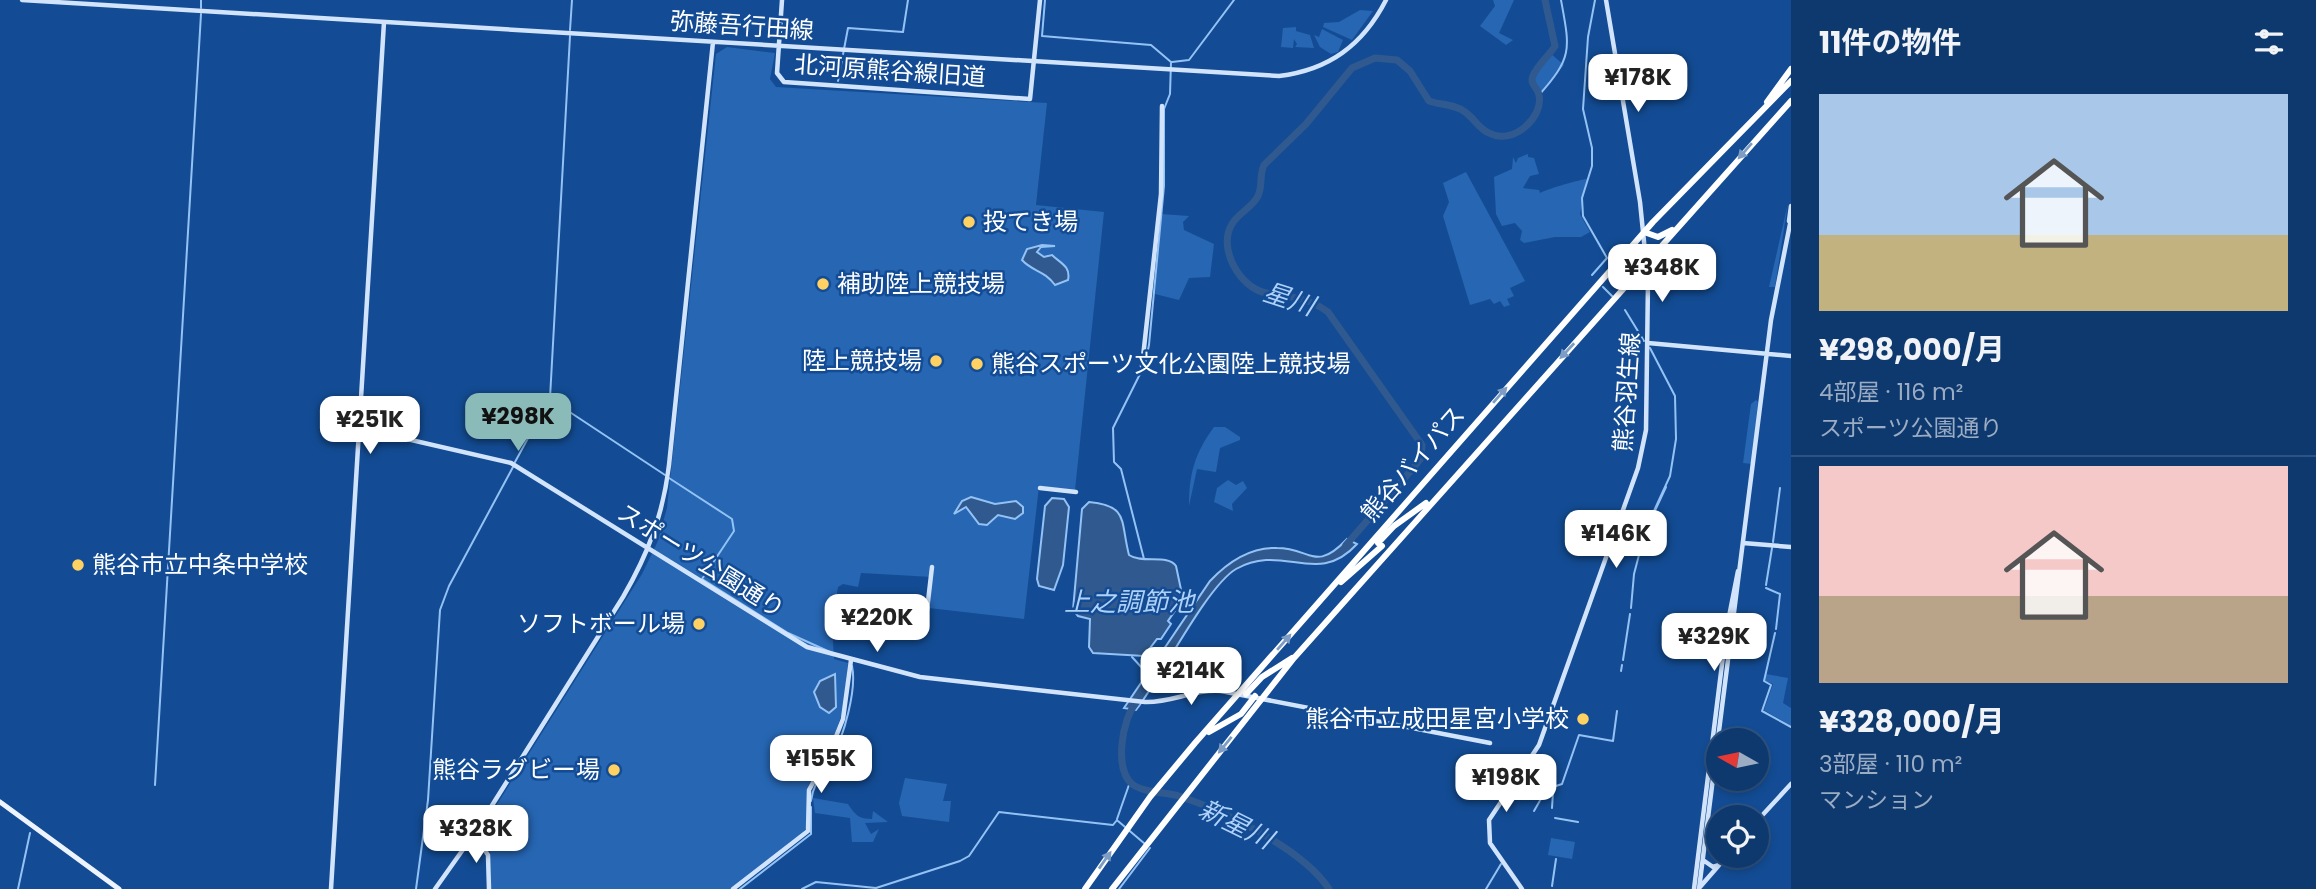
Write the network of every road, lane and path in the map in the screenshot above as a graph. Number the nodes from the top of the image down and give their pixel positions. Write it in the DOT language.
graph roads {
  1 [pos="23,0"];
  2 [pos="782,0"];
  3 [pos="1040,0"];
  4 [pos="1386,0"];
  5 [pos="1606,0"];
  6 [pos="384,22"];
  7 [pos="713,42"];
  8 [pos="779,47"];
  9 [pos="1035,61"];
  10 [pos="1791,69"];
  11 [pos="1791,81"];
  12 [pos="1791,88"];
  13 [pos="1776,96"];
  14 [pos="1791,101"];
  15 [pos="1162,106"];
  16 [pos="1791,106"];
  17 [pos="1765,107"];
  18 [pos="1774,118"];
  19 [pos="1791,206"];
  20 [pos="1689,215"];
  21 [pos="1791,219"];
  22 [pos="1789,226"];
  23 [pos="1644,232"];
  24 [pos="1647,264"];
  25 [pos="1602,281"];
  26 [pos="1648,344"];
  27 [pos="1767,354"];
  28 [pos="1791,356"];
  29 [pos="1142,366"];
  30 [pos="359,428"];
  31 [pos="1040,488"];
  32 [pos="1076,492"];
  33 [pos="1439,493"];
  34 [pos="1743,543"];
  35 [pos="1791,547"];
  36 [pos="649,549"];
  37 [pos="1742,549"];
  38 [pos="932,567"];
  39 [pos="1328,591"];
  40 [pos="927,610"];
  41 [pos="1294,658"];
  42 [pos="851,660"];
  43 [pos="1243,694"];
  44 [pos="1255,696"];
  45 [pos="1264,697"];
  46 [pos="1490,743"];
  47 [pos="1192,746"];
  48 [pos="1791,784"];
  49 [pos="0,802"];
  50 [pos="1769,808"];
  51 [pos="474,834"];
  52 [pos="1703,859"];
  53 [pos="1706,863"];
  54 [pos="1716,868"];
  55 [pos="119,889"];
  56 [pos="331,889"];
  57 [pos="435,889"];
  58 [pos="489,889"];
  59 [pos="733,889"];
  60 [pos="1085,889"];
  61 [pos="1112,889"];
  62 [pos="1522,889"];
  63 [pos="1697,889"];
  1 -- 6 [label="street, 弥藤吾行田線"];
  2 -- 8 [label="street, 北河原熊谷線旧道"];
  3 -- 9 [label="street"];
  4 -- 9 [label="street, 弥藤吾行田線"];
  5 -- 23 [label="street, 熊谷羽生線"];
  6 -- 7 [label="street, 弥藤吾行田線"];
  6 -- 30 [label="street"];
  7 -- 8 [label="street, 弥藤吾行田線"];
  7 -- 36 [label="street"];
  8 -- 9 [label="street, 弥藤吾行田線"];
  8 -- 9 [label="street, 北河原熊谷線旧道"];
  10 -- 17 [label="highway"];
  11 -- 13 [label="highway, 熊谷バイパス"];
  12 -- 13 [label="highway"];
  13 -- 17 [label="highway, 熊谷バイパス"];
  14 -- 18 [label="highway, 熊谷バイパス"];
  15 -- 29 [label="street"];
  16 -- 18 [label="highway"];
  17 -- 23 [label="highway, 熊谷バイパス"];
  18 -- 20 [label="highway, 熊谷バイパス, one-way"];
  19 -- 22 [label="street"];
  20 -- 23 [label="highway"];
  20 -- 24 [label="highway, 熊谷バイパス"];
  21 -- 22 [label="street"];
  22 -- 27 [label="street"];
  23 -- 24 [label="street, 熊谷羽生線"];
  23 -- 25 [label="highway, 熊谷バイパス"];
  24 -- 25 [label="highway"];
  24 -- 26 [label="street, 熊谷羽生線"];
  24 -- 33 [label="highway, 熊谷バイパス, one-way"];
  39 -- 25 [label="highway, 熊谷バイパス, one-way"];
  26 -- 27 [label="street"];
  26 -- 62 [label="street, 熊谷羽生線"];
  27 -- 28 [label="street"];
  27 -- 34 [label="street"];
  30 -- 36 [label="street, スポーツ公園通り"];
  30 -- 56 [label="street"];
  31 -- 32 [label="street"];
  33 -- 39 [label="highway"];
  33 -- 41 [label="highway, 熊谷バイパス"];
  34 -- 35 [label="street"];
  34 -- 37 [label="street"];
  36 -- 42 [label="street, スポーツ公園通り"];
  36 -- 51 [label="street"];
  37 -- 52 [label="street"];
  37 -- 63 [label="street"];
  38 -- 40 [label="street"];
  43 -- 39 [label="highway, 熊谷バイパス, one-way"];
  41 -- 43 [label="highway"];
  41 -- 45 [label="highway, 熊谷バイパス"];
  42 -- 43 [label="street, スポーツ公園通り"];
  42 -- 59 [label="street"];
  43 -- 44 [label="street, スポーツ公園通り"];
  43 -- 47 [label="highway, 熊谷バイパス"];
  44 -- 45 [label="street, スポーツ公園通り"];
  44 -- 47 [label="highway"];
  45 -- 46 [label="street, スポーツ公園通り"];
  45 -- 61 [label="highway, 熊谷バイパス, one-way"];
  60 -- 47 [label="highway, 熊谷バイパス, one-way"];
  48 -- 50 [label="street"];
  49 -- 55 [label="main road"];
  51 -- 57 [label="street"];
  51 -- 58 [label="street"];
  52 -- 53 [label="street"];
  52 -- 63 [label="street"];
  54 -- 63 [label="street"];
}
